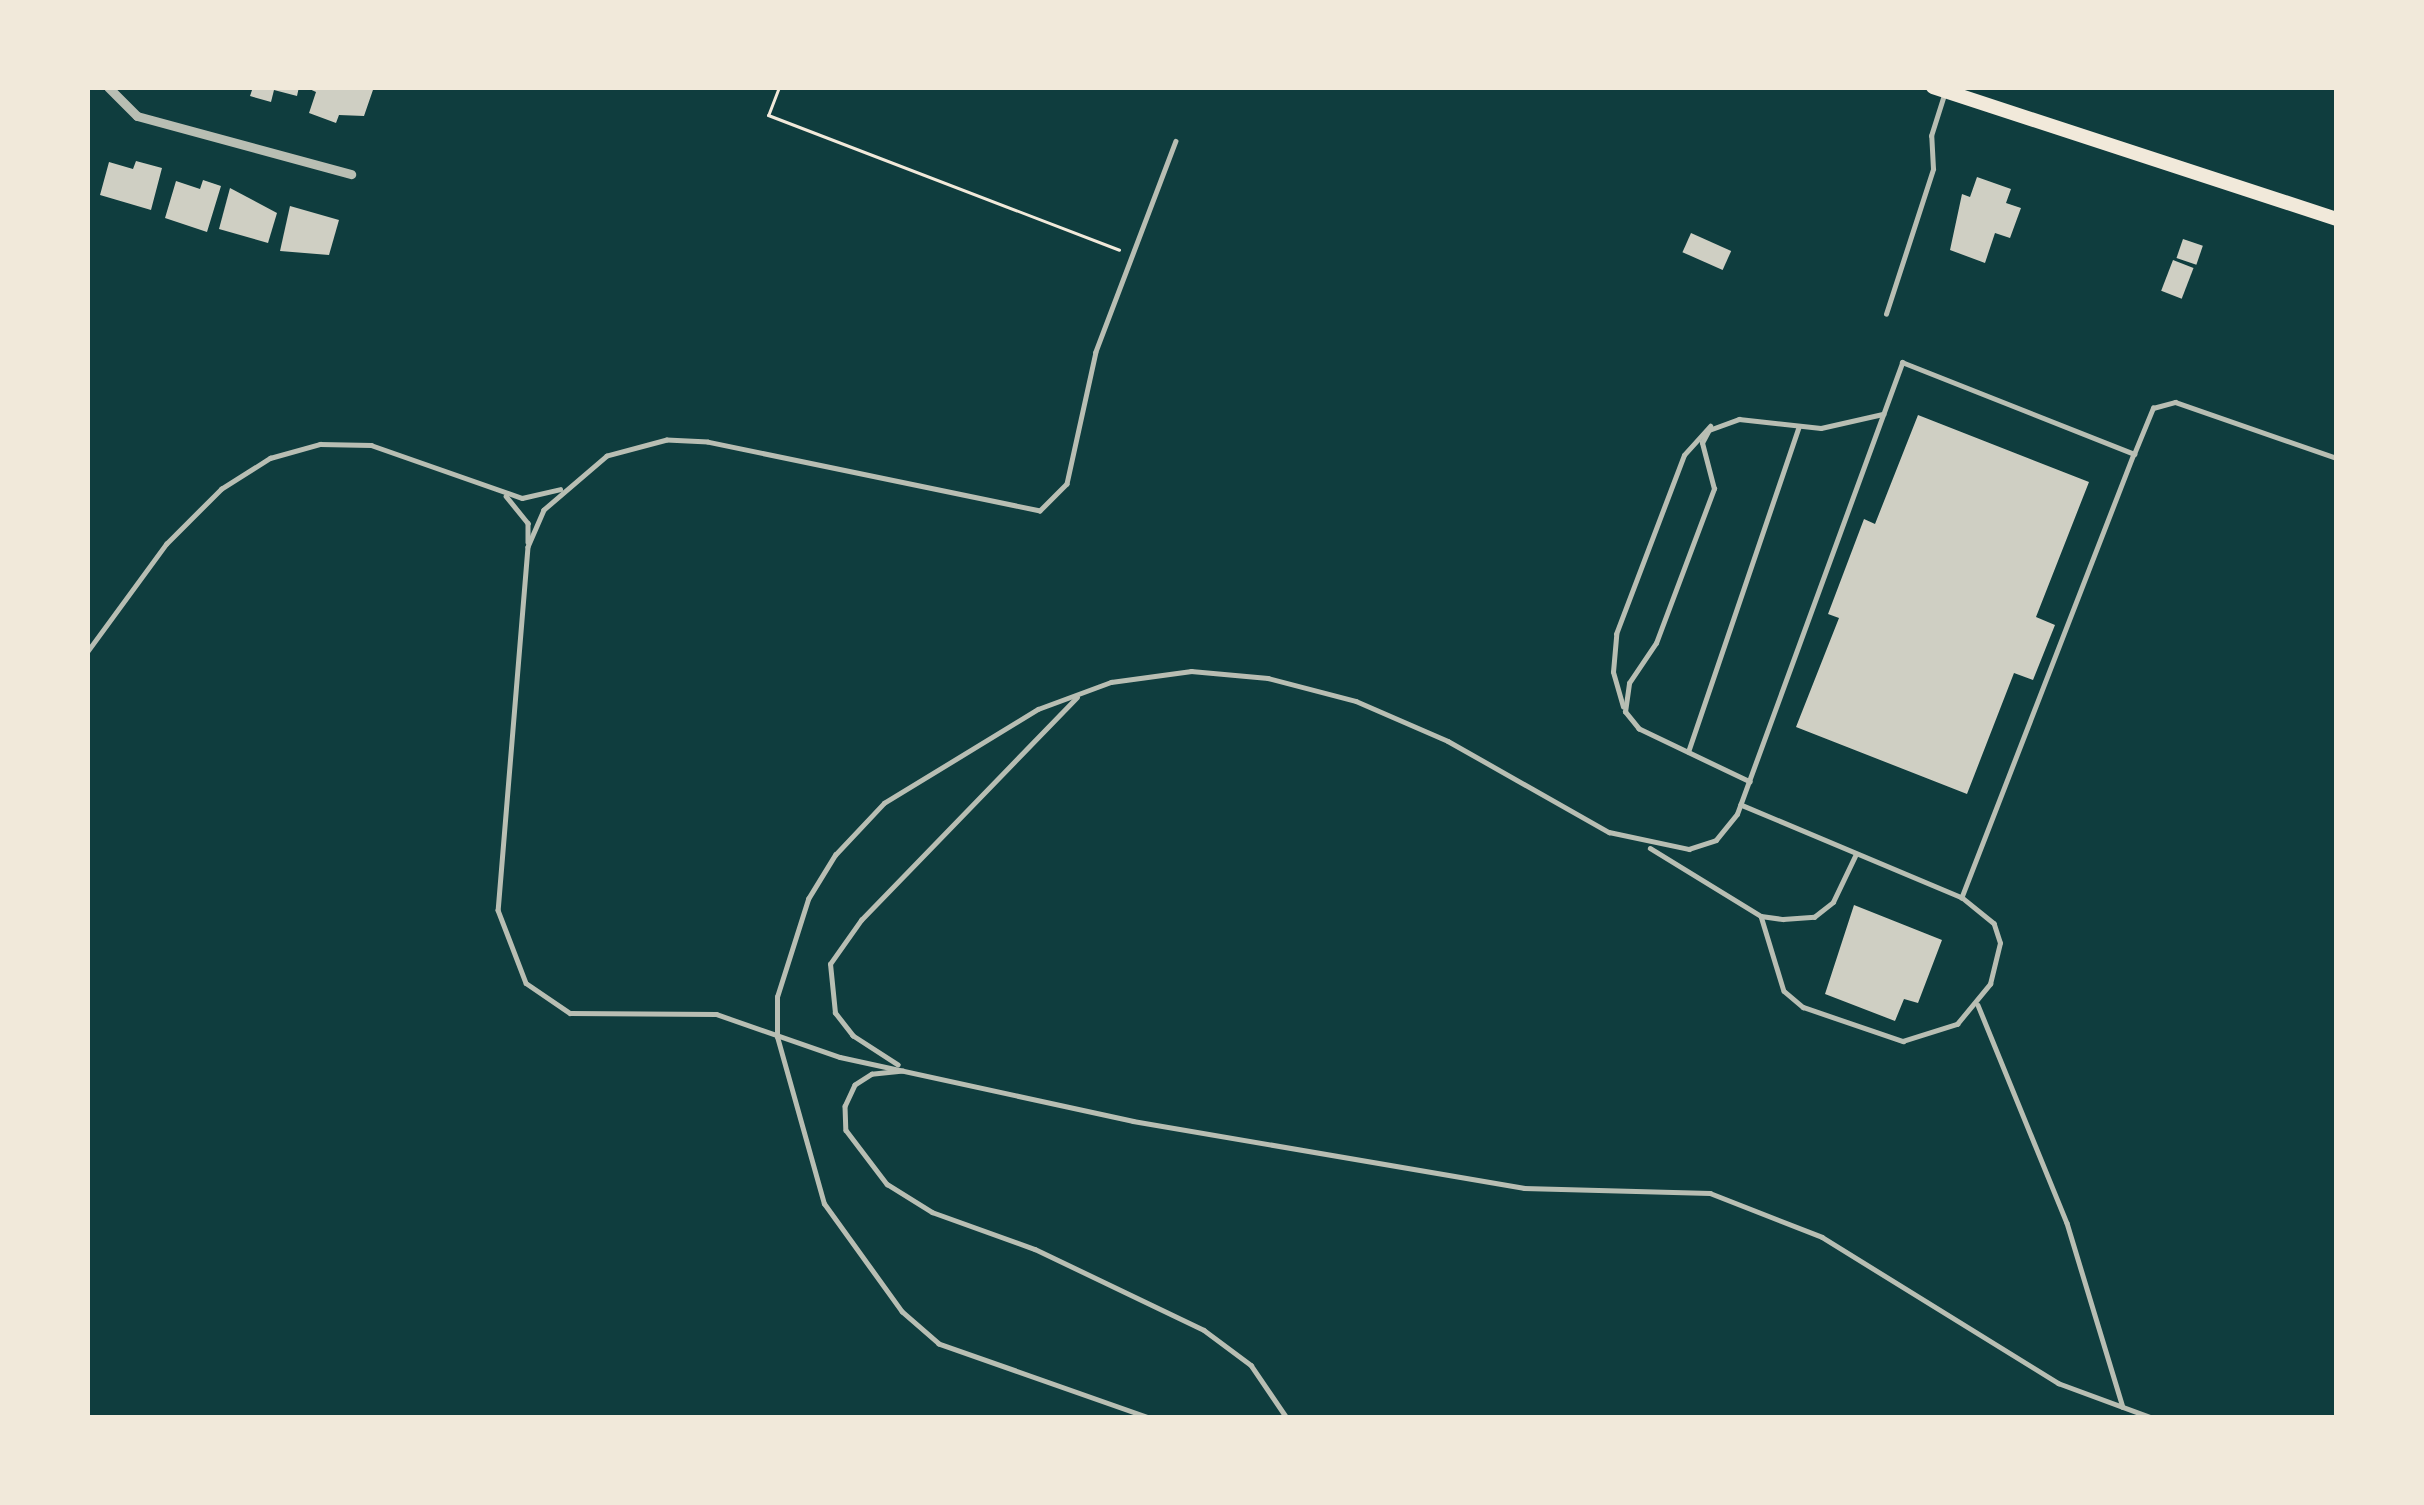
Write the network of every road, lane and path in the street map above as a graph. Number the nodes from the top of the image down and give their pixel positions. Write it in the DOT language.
graph roads {
  1 [pos="108,87"];
  2 [pos="779,87"];
  3 [pos="1939,89"];
  4 [pos="1176,141"];
  5 [pos="351,174"];
  6 [pos="2337,220"];
  7 [pos="1131,254"];
  8 [pos="1886,314"];
  9 [pos="1883,413"];
  10 [pos="1724,422"];
  11 [pos="1798,428"];
  12 [pos="2134,454"];
  13 [pos="2337,458"];
  14 [pos="565,487"];
  15 [pos="500,492"];
  16 [pos="528,548"];
  17 [pos="87,652"];
  18 [pos="1085,692"];
  19 [pos="1625,712"];
  20 [pos="1688,752"];
  21 [pos="1750,782"];
  22 [pos="1741,805"];
  23 [pos="1645,845"];
  24 [pos="1856,854"];
  25 [pos="1962,898"];
  26 [pos="1761,916"];
  27 [pos="1978,1005"];
  28 [pos="777,1037"];
  29 [pos="909,1070"];
  30 [pos="2123,1407"];
  31 [pos="1149,1418"];
  32 [pos="1287,1418"];
  33 [pos="2153,1418"];
  1 -- 5 [label="street"];
  2 -- 7 [label="path"];
  3 -- 6 [label="main road"];
  3 -- 8 [label="lane"];
  4 -- 7 [label="lane"];
  7 -- 14 [label="lane"];
  9 -- 11 [label="lane"];
  9 -- 12 [label="lane"];
  9 -- 21 [label="lane"];
  10 -- 11 [label="lane"];
  10 -- 19 [label="lane"];
  10 -- 19 [label="lane"];
  11 -- 20 [label="lane"];
  12 -- 13 [label="lane"];
  12 -- 25 [label="lane"];
  14 -- 15 [label="lane"];
  14 -- 16 [label="lane"];
  15 -- 16 [label="lane"];
  15 -- 17 [label="lane"];
  16 -- 28 [label="lane"];
  18 -- 23 [label="lane"];
  18 -- 28 [label="lane"];
  18 -- 29 [label="lane"];
  19 -- 20 [label="lane"];
  20 -- 21 [label="lane"];
  21 -- 22 [label="lane"];
  22 -- 23 [label="lane"];
  22 -- 24 [label="lane"];
  23 -- 26 [label="lane"];
  24 -- 25 [label="lane"];
  24 -- 26 [label="lane"];
  25 -- 27 [label="lane"];
  26 -- 27 [label="lane"];
  27 -- 30 [label="lane"];
  28 -- 29 [label="lane"];
  28 -- 31 [label="lane"];
  29 -- 30 [label="lane"];
  29 -- 32 [label="lane"];
  30 -- 33 [label="lane"];
}
